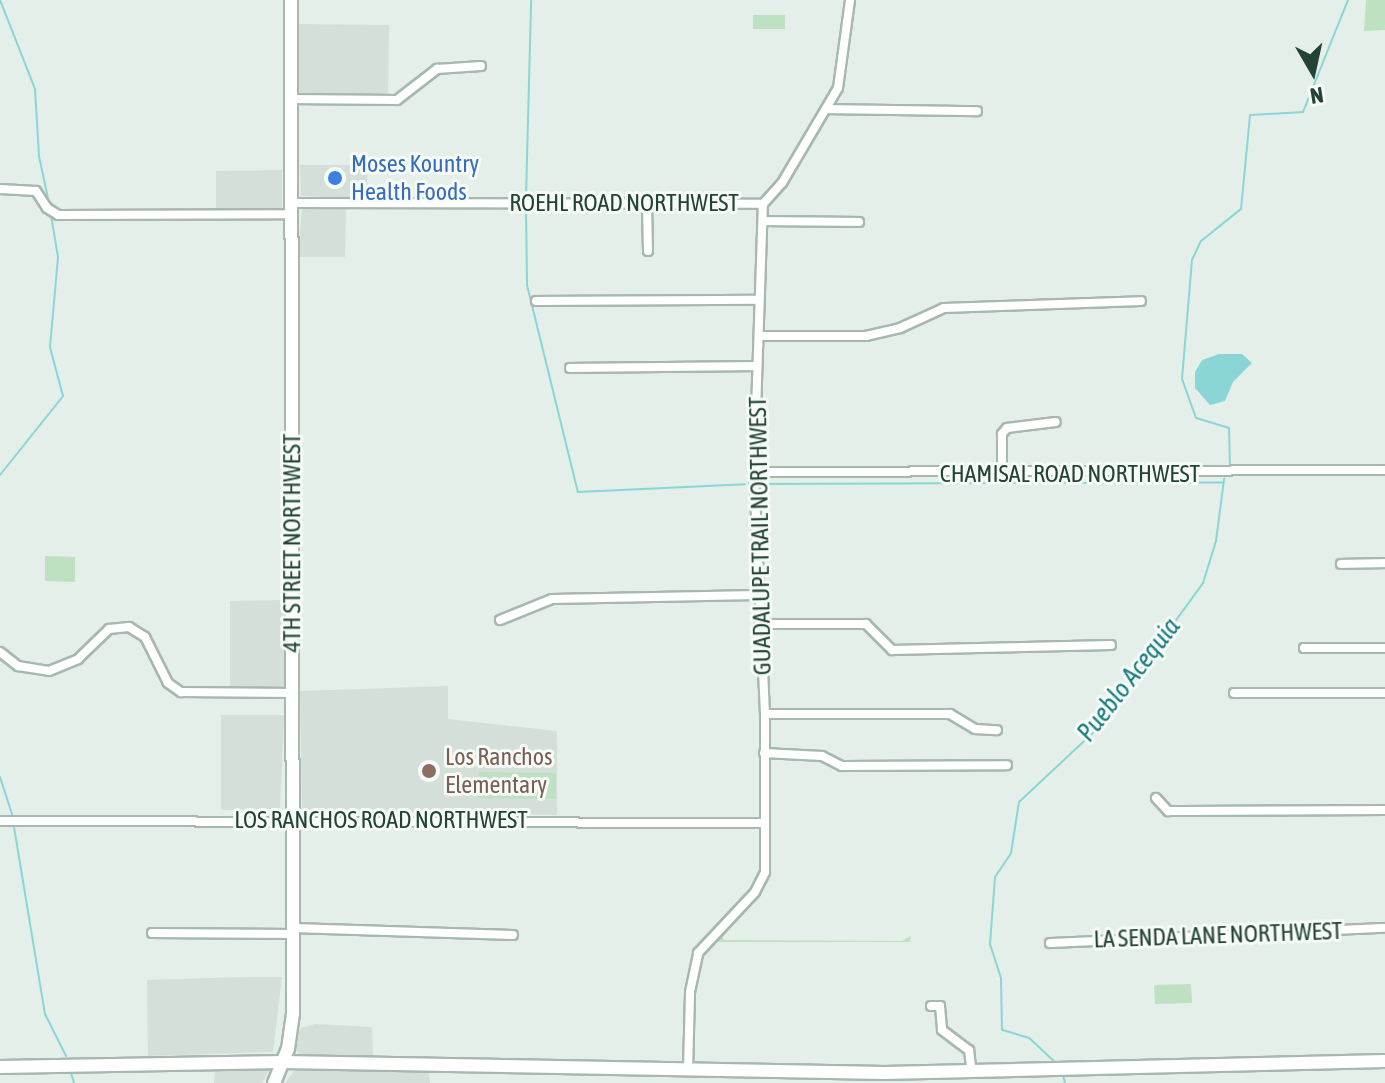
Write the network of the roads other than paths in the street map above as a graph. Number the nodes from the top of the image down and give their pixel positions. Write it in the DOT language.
graph roads {
  1 [pos="291,0"];
  2 [pos="850,0"];
  3 [pos="481,66"];
  4 [pos="291,99"];
  5 [pos="826,109"];
  6 [pos="977,111"];
  7 [pos="0,189"];
  8 [pos="647,204"];
  9 [pos="763,204"];
  10 [pos="292,208"];
  11 [pos="763,221"];
  12 [pos="859,222"];
  13 [pos="648,251"];
  14 [pos="759,300"];
  15 [pos="536,301"];
  16 [pos="1141,301"];
  17 [pos="759,336"];
  18 [pos="756,366"];
  19 [pos="570,368"];
  20 [pos="1056,422"];
  21 [pos="1385,470"];
  22 [pos="754,472"];
  23 [pos="1002,475"];
  24 [pos="1385,563"];
  25 [pos="1341,564"];
  26 [pos="757,595"];
  27 [pos="500,620"];
  28 [pos="759,624"];
  29 [pos="1111,645"];
  30 [pos="1304,648"];
  31 [pos="1385,648"];
  32 [pos="0,652"];
  33 [pos="293,693"];
  34 [pos="1234,693"];
  35 [pos="1385,693"];
  36 [pos="765,714"];
  37 [pos="997,730"];
  38 [pos="764,753"];
  39 [pos="1007,765"];
  40 [pos="1156,798"];
  41 [pos="1385,810"];
  42 [pos="293,818"];
  43 [pos="0,821"];
  44 [pos="762,823"];
  45 [pos="1385,928"];
  46 [pos="293,931"];
  47 [pos="152,933"];
  48 [pos="513,935"];
  49 [pos="1050,943"];
  50 [pos="931,1006"];
  51 [pos="1385,1061"];
  52 [pos="283,1062"];
  53 [pos="0,1067"];
  54 [pos="688,1070"];
  55 [pos="972,1073"];
  56 [pos="885,1078"];
  57 [pos="274,1083"];
  1 -- 4 [label="street, 4TH STREET NORTHWEST"];
  2 -- 5 [label="street"];
  3 -- 4 [label="street"];
  4 -- 10 [label="street, 4TH STREET NORTHWEST"];
  5 -- 6 [label="street"];
  5 -- 9 [label="street"];
  7 -- 10 [label="street, ROEHL ROAD NORTHWEST"];
  8 -- 9 [label="street, ROEHL ROAD NORTHWEST"];
  8 -- 10 [label="street, ROEHL ROAD NORTHWEST"];
  8 -- 13 [label="street"];
  9 -- 11 [label="street, GUADALUPE TRAIL NORTHWEST"];
  10 -- 33 [label="street, 4TH STREET NORTHWEST"];
  11 -- 12 [label="street, ROEHL ROAD NORTHWEST"];
  11 -- 14 [label="street, GUADALUPE TRAIL NORTHWEST"];
  14 -- 15 [label="street"];
  14 -- 17 [label="street, GUADALUPE TRAIL NORTHWEST"];
  16 -- 17 [label="street"];
  17 -- 18 [label="street, GUADALUPE TRAIL NORTHWEST"];
  18 -- 19 [label="street"];
  18 -- 22 [label="street, GUADALUPE TRAIL NORTHWEST"];
  20 -- 23 [label="street"];
  21 -- 23 [label="street, CHAMISAL ROAD NORTHWEST"];
  22 -- 23 [label="street, CHAMISAL ROAD NORTHWEST"];
  22 -- 26 [label="street, GUADALUPE TRAIL NORTHWEST"];
  24 -- 25 [label="street"];
  26 -- 27 [label="street"];
  26 -- 28 [label="street, GUADALUPE TRAIL NORTHWEST"];
  28 -- 29 [label="street"];
  28 -- 36 [label="street, GUADALUPE TRAIL NORTHWEST"];
  30 -- 31 [label="street"];
  32 -- 33 [label="street"];
  33 -- 42 [label="street, 4TH STREET NORTHWEST"];
  34 -- 35 [label="street"];
  36 -- 37 [label="street"];
  36 -- 38 [label="street, GUADALUPE TRAIL NORTHWEST"];
  38 -- 39 [label="street"];
  38 -- 44 [label="street, GUADALUPE TRAIL NORTHWEST"];
  40 -- 41 [label="street"];
  42 -- 43 [label="street, LOS RANCHOS ROAD NORTHWEST"];
  42 -- 44 [label="street, LOS RANCHOS ROAD NORTHWEST"];
  42 -- 46 [label="street, 4TH STREET NORTHWEST"];
  44 -- 54 [label="street, GUADALUPE TRAIL NORTHWEST"];
  45 -- 49 [label="street, LA SENDA LANE NORTHWEST"];
  46 -- 47 [label="street"];
  46 -- 48 [label="street"];
  46 -- 52 [label="street, 4TH STREET NORTHWEST"];
  50 -- 55 [label="street"];
  51 -- 55 [label="street"];
  52 -- 53 [label="street"];
  52 -- 54 [label="street"];
  52 -- 57 [label="street, 4TH STREET NORTHWEST"];
  54 -- 56 [label="street"];
  55 -- 56 [label="street"];
}
